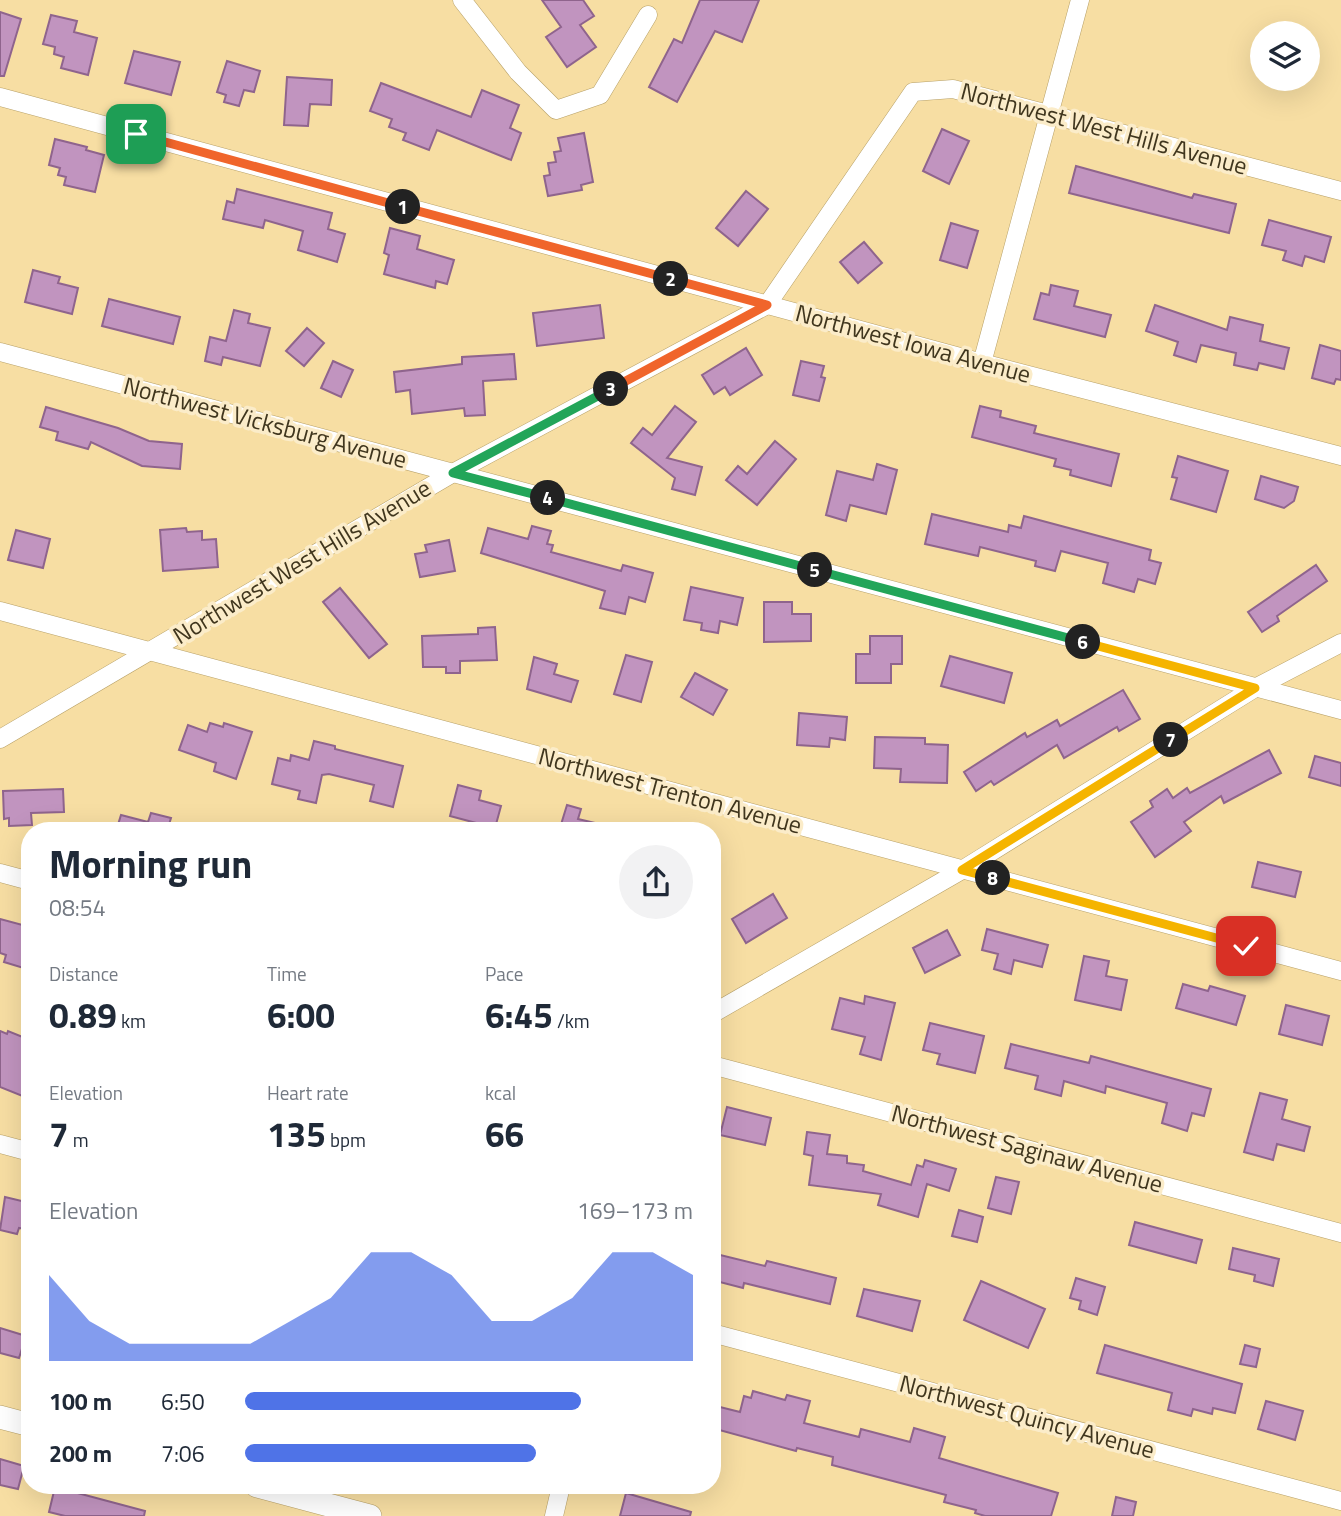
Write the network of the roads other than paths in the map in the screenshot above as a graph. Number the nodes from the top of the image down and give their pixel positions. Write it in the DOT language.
graph roads {
  1 [pos="462,0"];
  2 [pos="1080,0"];
  3 [pos="648,15"];
  4 [pos="0,97"];
  5 [pos="1048,114"];
  6 [pos="1341,191"];
  7 [pos="767,305"];
  8 [pos="0,352"];
  9 [pos="982,363"];
  10 [pos="1341,456"];
  11 [pos="453,473"];
  12 [pos="0,611"];
  13 [pos="1341,643"];
  14 [pos="151,652"];
  15 [pos="1255,688"];
  16 [pos="1341,710"];
  17 [pos="0,739"];
  18 [pos="962,870"];
  19 [pos="0,873"];
  20 [pos="21,879"];
  21 [pos="1341,971"];
  22 [pos="721,1009"];
  23 [pos="721,1067"];
  24 [pos="0,1144"];
  25 [pos="21,1150"];
  26 [pos="1341,1233"];
  27 [pos="721,1335"];
  28 [pos="0,1417"];
  29 [pos="21,1423"];
  30 [pos="287,1494"];
  31 [pos="559,1494"];
  32 [pos="1341,1501"];
  33 [pos="370,1516"];
  34 [pos="554,1516"];
  1 -- 3 [label="street"];
  2 -- 5 [label="street"];
  4 -- 7 [label="street, Northwest Iowa Avenue"];
  5 -- 6 [label="street, Northwest West Hills Avenue"];
  5 -- 7 [label="street, Northwest West Hills Avenue"];
  5 -- 9 [label="street"];
  7 -- 9 [label="street, Northwest Iowa Avenue"];
  7 -- 11 [label="street, Northwest West Hills Avenue"];
  8 -- 11 [label="street, Northwest Vicksburg Avenue"];
  9 -- 10 [label="street, Northwest Iowa Avenue"];
  11 -- 14 [label="street, Northwest West Hills Avenue"];
  11 -- 15 [label="street, Northwest Vicksburg Avenue"];
  12 -- 14 [label="street, Northwest Trenton Avenue"];
  13 -- 15 [label="street"];
  14 -- 17 [label="street, Northwest West Hills Avenue"];
  14 -- 18 [label="street, Northwest Trenton Avenue"];
  15 -- 16 [label="street, Northwest Vicksburg Avenue"];
  15 -- 18 [label="street"];
  18 -- 21 [label="street, Northwest Trenton Avenue"];
  18 -- 22 [label="street"];
  19 -- 20 [label="street"];
  23 -- 26 [label="street, Northwest Saginaw Avenue"];
  24 -- 25 [label="street"];
  27 -- 32 [label="street, Northwest Quincy Avenue"];
  28 -- 29 [label="street"];
  30 -- 33 [label="street"];
  31 -- 34 [label="street"];
}
